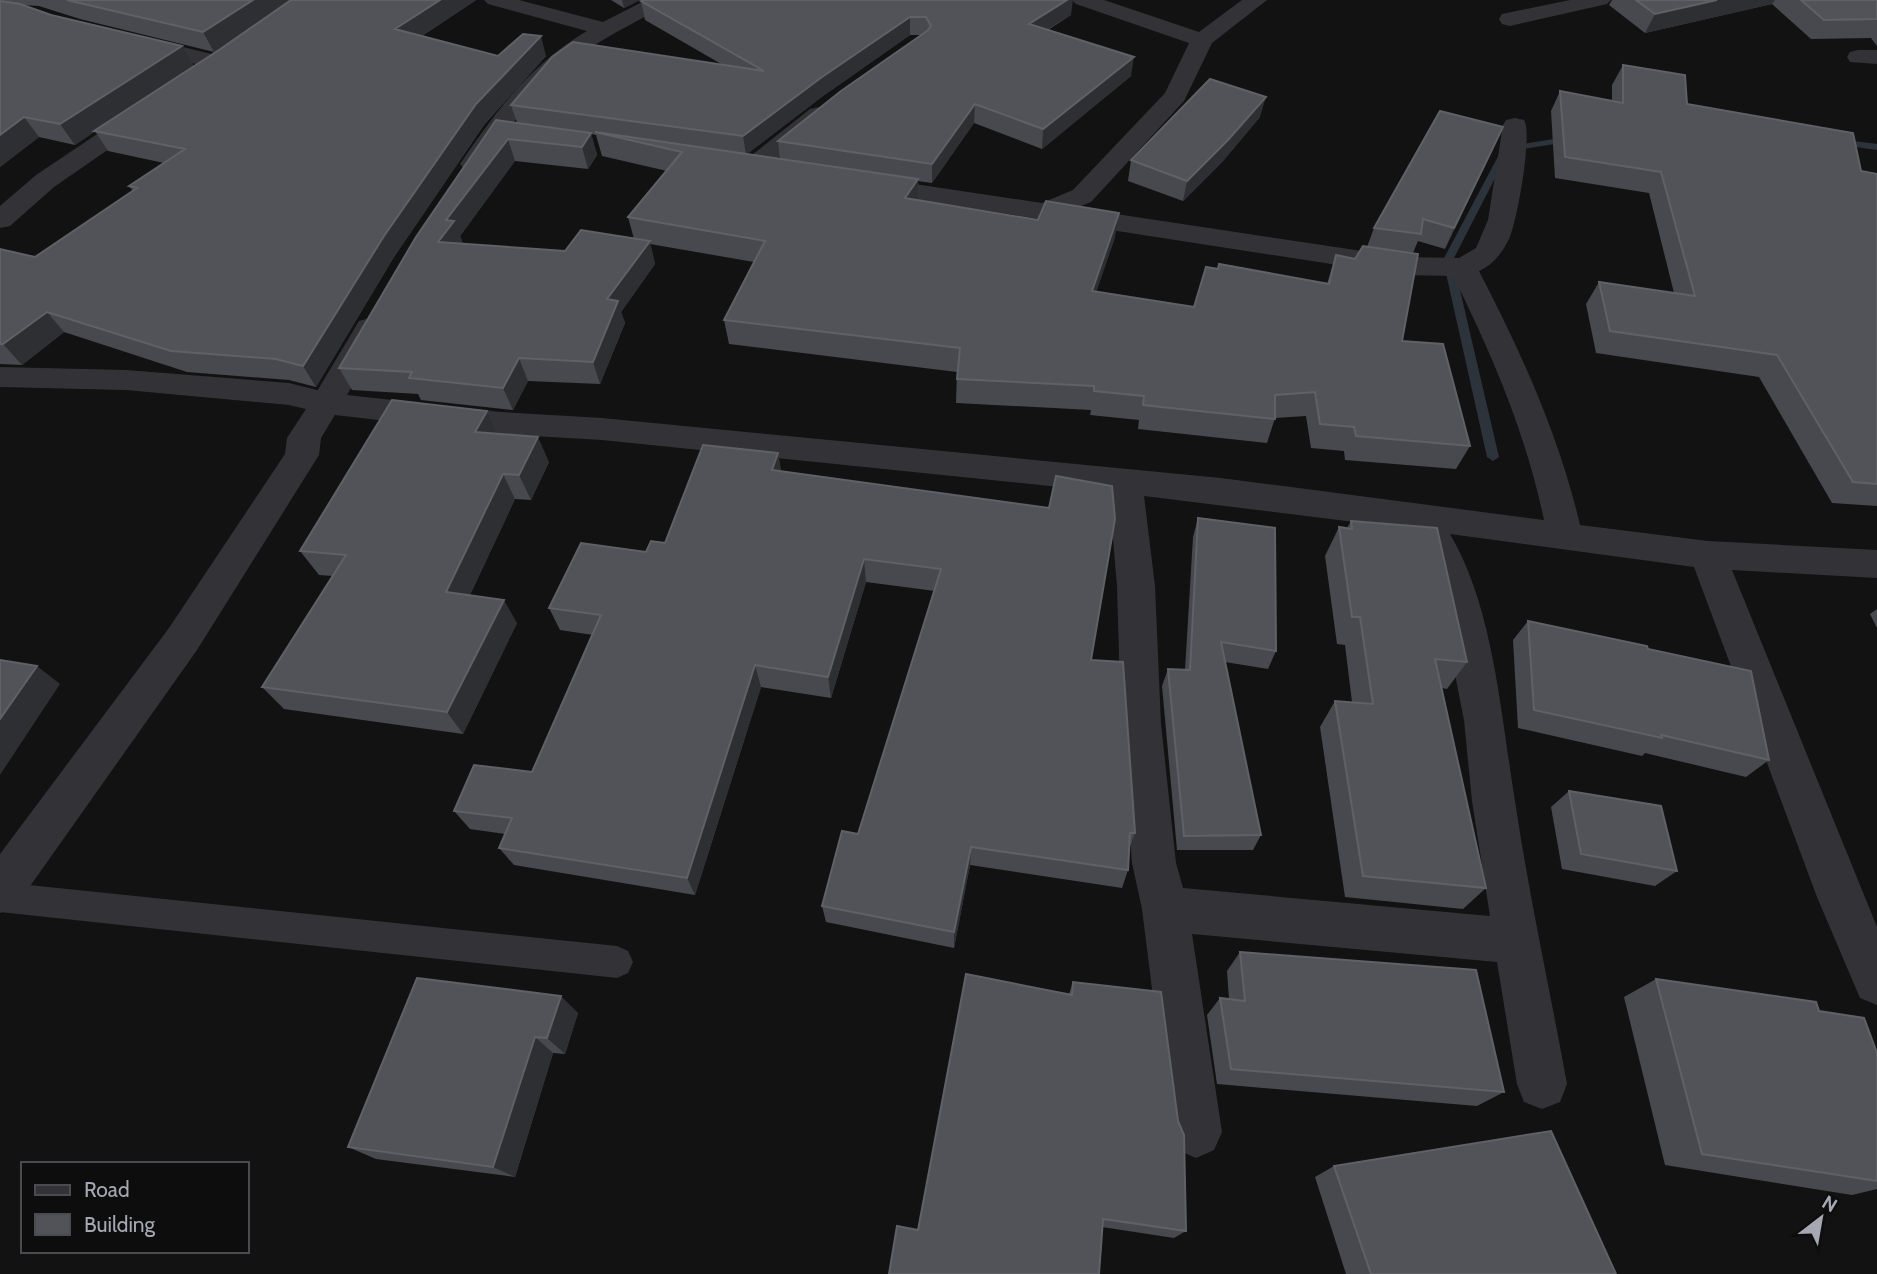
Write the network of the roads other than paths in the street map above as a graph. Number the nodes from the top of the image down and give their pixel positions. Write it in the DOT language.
graph roads {
  1 [pos="495,0"];
  2 [pos="662,0"];
  3 [pos="1083,0"];
  4 [pos="1256,0"];
  5 [pos="1600,0"];
  6 [pos="1510,19"];
  7 [pos="603,29"];
  8 [pos="112,37"];
  9 [pos="1202,40"];
  10 [pos="240,48"];
  11 [pos="220,63"];
  12 [pos="198,78"];
  13 [pos="165,100"];
  14 [pos="833,103"];
  15 [pos="1515,125"];
  16 [pos="495,131"];
  17 [pos="521,134"];
  18 [pos="792,173"];
  19 [pos="845,181"];
  20 [pos="456,189"];
  21 [pos="1044,212"];
  22 [pos="0,220"];
  23 [pos="1463,267"];
  24 [pos="382,306"];
  25 [pos="0,377"];
  26 [pos="326,403"];
  27 [pos="1125,483"];
  28 [pos="1422,517"];
  29 [pos="1565,536"];
  30 [pos="1708,555"];
  31 [pos="1877,564"];
  32 [pos="0,891"];
  33 [pos="0,897"];
  34 [pos="1165,909"];
  35 [pos="1517,941"];
  36 [pos="617,962"];
  37 [pos="1877,981"];
  38 [pos="1542,1084"];
  39 [pos="1196,1132"];
  1 -- 7 [label="street"];
  2 -- 7 [label="street"];
  3 -- 9 [label="street"];
  4 -- 9 [label="street"];
  5 -- 6 [label="street"];
  7 -- 16 [label="street"];
  8 -- 11 [label="street"];
  9 -- 21 [label="street"];
  10 -- 11 [label="street"];
  11 -- 12 [label="street"];
  13 -- 22 [label="street"];
  14 -- 18 [label="street"];
  15 -- 23 [label="street"];
  16 -- 17 [label="street"];
  16 -- 20 [label="street"];
  19 -- 21 [label="street"];
  21 -- 23 [label="street"];
  23 -- 29 [label="street"];
  24 -- 26 [label="street"];
  25 -- 26 [label="street"];
  26 -- 27 [label="street"];
  26 -- 32 [label="street"];
  27 -- 28 [label="street"];
  27 -- 34 [label="street"];
  28 -- 29 [label="street"];
  28 -- 35 [label="street"];
  29 -- 30 [label="street"];
  30 -- 31 [label="street"];
  30 -- 37 [label="street"];
  33 -- 36 [label="lane"];
  34 -- 35 [label="street"];
  34 -- 39 [label="street"];
  35 -- 38 [label="street"];
}
